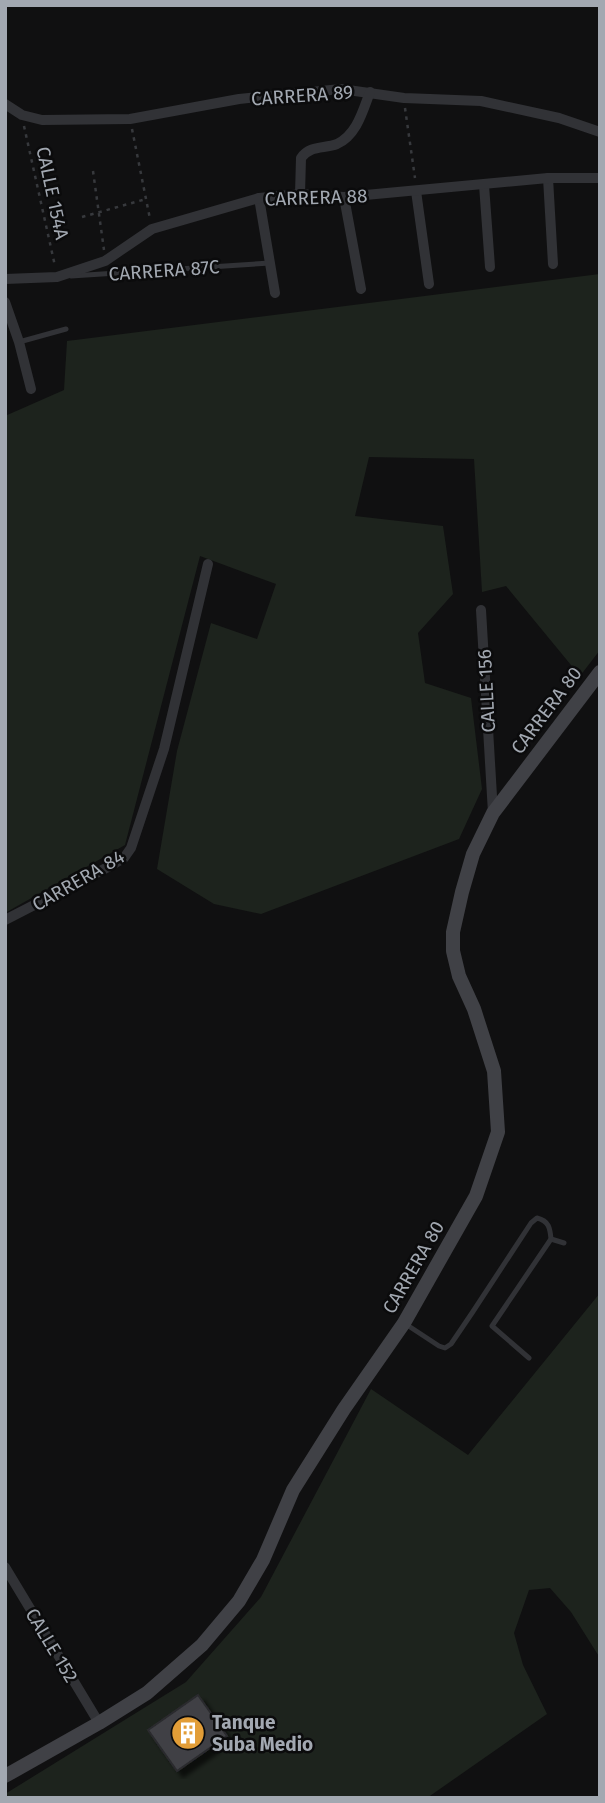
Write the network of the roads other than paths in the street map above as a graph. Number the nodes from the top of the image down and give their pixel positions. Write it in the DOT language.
graph roads {
  1 [pos="370,92"];
  2 [pos="5,104"];
  3 [pos="600,132"];
  4 [pos="548,178"];
  5 [pos="600,178"];
  6 [pos="484,185"];
  7 [pos="416,191"];
  8 [pos="300,194"];
  9 [pos="344,197"];
  10 [pos="259,198"];
  11 [pos="270,263"];
  12 [pos="553,264"];
  13 [pos="490,267"];
  14 [pos="57,276"];
  15 [pos="5,279"];
  16 [pos="429,284"];
  17 [pos="361,289"];
  18 [pos="275,293"];
  19 [pos="5,302"];
  20 [pos="66,329"];
  21 [pos="19,342"];
  22 [pos="31,389"];
  23 [pos="208,564"];
  24 [pos="481,610"];
  25 [pos="600,672"];
  26 [pos="493,814"];
  27 [pos="5,920"];
  28 [pos="551,1239"];
  29 [pos="564,1243"];
  30 [pos="404,1323"];
  31 [pos="529,1358"];
  32 [pos="5,1567"];
  33 [pos="99,1723"];
  34 [pos="5,1776"];
  1 -- 2 [label="street, CARRERA 89"];
  1 -- 3 [label="street, CARRERA 89"];
  1 -- 8 [label="street"];
  4 -- 5 [label="street, CARRERA 88"];
  4 -- 6 [label="street, CARRERA 88"];
  4 -- 12 [label="street"];
  6 -- 7 [label="street, CARRERA 88"];
  6 -- 13 [label="street"];
  7 -- 9 [label="street, CARRERA 88"];
  7 -- 16 [label="street"];
  8 -- 9 [label="street, CARRERA 88"];
  8 -- 10 [label="street, CARRERA 88"];
  9 -- 17 [label="street"];
  10 -- 11 [label="street"];
  10 -- 14 [label="street, CARRERA 88"];
  11 -- 14 [label="lane, CARRERA 87C"];
  11 -- 18 [label="street"];
  14 -- 15 [label="street, CARRERA 88"];
  19 -- 21 [label="street"];
  20 -- 21 [label="lane"];
  21 -- 22 [label="street"];
  23 -- 27 [label="street, CARRERA 84"];
  24 -- 26 [label="street, CALLE 156"];
  25 -- 26 [label="street, CARRERA 80"];
  26 -- 30 [label="street, CARRERA 80"];
  28 -- 29 [label="lane"];
  28 -- 30 [label="lane"];
  28 -- 31 [label="lane"];
  30 -- 33 [label="street, CARRERA 80"];
  32 -- 33 [label="street, CALLE 152"];
  33 -- 34 [label="street, CARRERA 80"];
}
